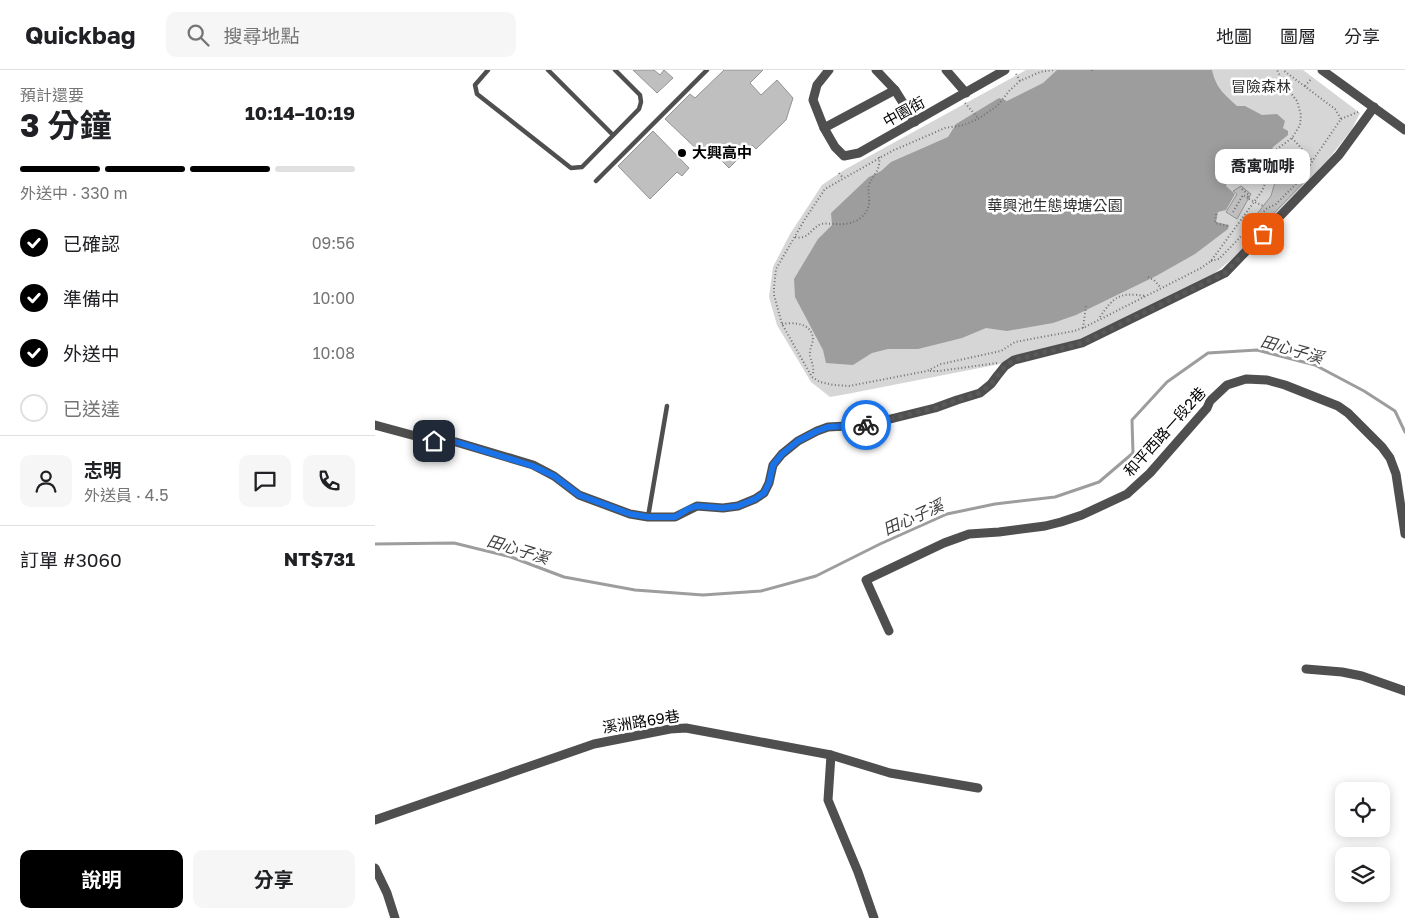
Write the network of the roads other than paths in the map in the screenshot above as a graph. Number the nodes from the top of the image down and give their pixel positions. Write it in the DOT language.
graph roads {
  1 [pos="488,70"];
  2 [pos="548,70"];
  3 [pos="615,70"];
  4 [pos="707,70"];
  5 [pos="829,70"];
  6 [pos="876,70"];
  7 [pos="947,70"];
  8 [pos="1005,70"];
  9 [pos="1323,70"];
  10 [pos="895,90"];
  11 [pos="966,93"];
  12 [pos="1375,107"];
  13 [pos="915,122"];
  14 [pos="823,128"];
  15 [pos="1405,130"];
  16 [pos="613,135"];
  17 [pos="597,180"];
  18 [pos="667,406"];
  19 [pos="375,425"];
  20 [pos="648,517"];
  21 [pos="1405,534"];
  22 [pos="889,631"];
  23 [pos="1306,670"];
  24 [pos="1405,691"];
  25 [pos="831,756"];
  26 [pos="978,788"];
  27 [pos="375,820"];
  28 [pos="375,868"];
  29 [pos="395,918"];
  30 [pos="874,918"];
  1 -- 16 [label="lane"];
  2 -- 16 [label="lane"];
  3 -- 16 [label="lane"];
  4 -- 17 [label="lane"];
  5 -- 14 [label="street"];
  6 -- 10 [label="street"];
  7 -- 11 [label="street"];
  8 -- 11 [label="street, 中園街"];
  9 -- 12 [label="street"];
  10 -- 13 [label="street"];
  10 -- 14 [label="street"];
  11 -- 13 [label="street, 中園街"];
  12 -- 15 [label="street"];
  12 -- 20 [label="street"];
  13 -- 14 [label="street, 中園街"];
  18 -- 20 [label="lane"];
  19 -- 20 [label="street"];
  21 -- 22 [label="street, 和平西路一段2巷"];
  23 -- 24 [label="street"];
  25 -- 26 [label="street, 溪洲路69巷"];
  25 -- 27 [label="street, 溪洲路69巷"];
  25 -- 30 [label="street"];
  28 -- 29 [label="street"];
}
